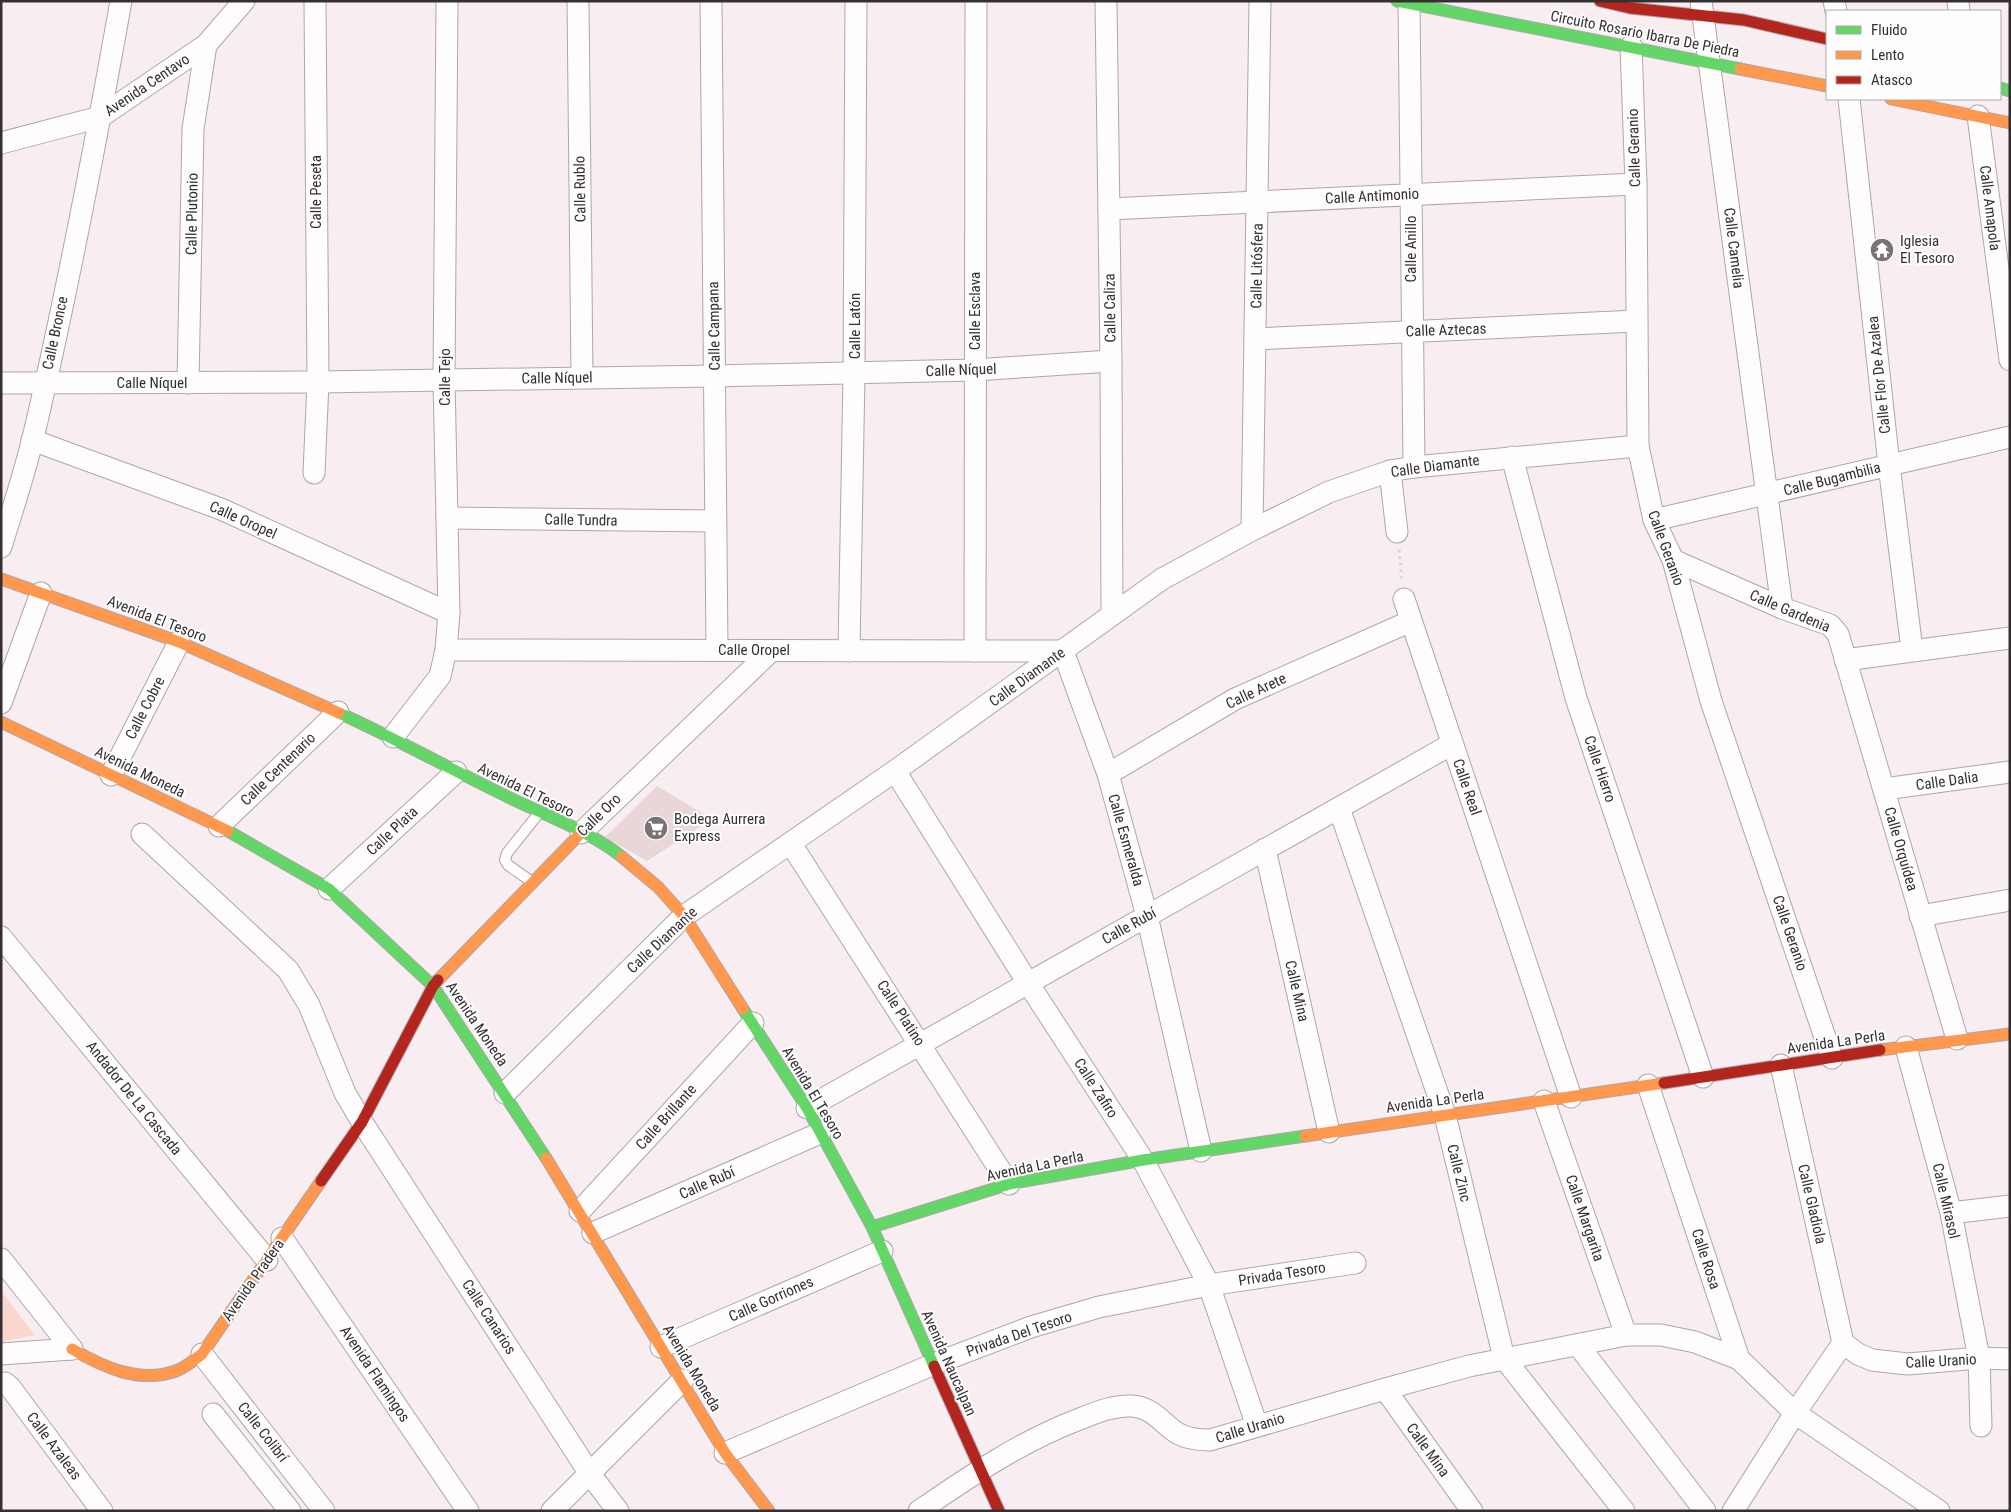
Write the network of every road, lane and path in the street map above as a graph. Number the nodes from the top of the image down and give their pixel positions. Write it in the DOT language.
graph roads {
  1 [pos="121,1"];
  2 [pos="244,1"];
  3 [pos="315,1"];
  4 [pos="447,1"];
  5 [pos="578,1"];
  6 [pos="711,1"];
  7 [pos="856,1"];
  8 [pos="976,1"];
  9 [pos="1106,1"];
  10 [pos="1260,1"];
  11 [pos="1600,1"];
  12 [pos="1405,2"];
  13 [pos="1631,5"];
  14 [pos="1701,9"];
  15 [pos="1826,39"];
  16 [pos="206,45"];
  17 [pos="1631,46"];
  18 [pos="1711,62"];
  19 [pos="1826,86"];
  20 [pos="1849,100"];
  21 [pos="1896,100"];
  22 [pos="1978,116"];
  23 [pos="100,117"];
  24 [pos="2010,123"];
  25 [pos="1,143"];
  26 [pos="1636,184"];
  27 [pos="1411,194"];
  28 [pos="1258,202"];
  29 [pos="1109,209"];
  30 [pos="1636,322"];
  31 [pos="1412,331"];
  32 [pos="1255,339"];
  33 [pos="2010,360"];
  34 [pos="1111,361"];
  35 [pos="974,370"];
  36 [pos="854,372"];
  37 [pos="715,376"];
  38 [pos="582,377"];
  39 [pos="444,380"];
  40 [pos="318,382"];
  41 [pos="1,383"];
  42 [pos="188,383"];
  43 [pos="45,384"];
  44 [pos="2010,437"];
  45 [pos="32,440"];
  46 [pos="1638,446"];
  47 [pos="1512,457"];
  48 [pos="1889,465"];
  49 [pos="1414,467"];
  50 [pos="1390,471"];
  51 [pos="314,473"];
  52 [pos="1766,495"];
  53 [pos="447,518"];
  54 [pos="1654,520"];
  55 [pos="715,521"];
  56 [pos="1252,530"];
  57 [pos="1397,532"];
  58 [pos="1,547"];
  59 [pos="1673,560"];
  60 [pos="1,579"];
  61 [pos="41,593"];
  62 [pos="1404,599"];
  63 [pos="1782,608"];
  64 [pos="449,613"];
  65 [pos="1112,614"];
  66 [pos="1411,621"];
  67 [pos="2010,638"];
  68 [pos="180,642"];
  69 [pos="446,650"];
  70 [pos="717,650"];
  71 [pos="771,650"];
  72 [pos="1912,650"];
  73 [pos="849,651"];
  74 [pos="975,651"];
  75 [pos="1062,651"];
  76 [pos="1845,660"];
  77 [pos="1,703"];
  78 [pos="338,712"];
  79 [pos="1,722"];
  80 [pos="393,736"];
  81 [pos="1452,744"];
  82 [pos="895,771"];
  83 [pos="456,772"];
  84 [pos="2010,772"];
  85 [pos="1108,774"];
  86 [pos="111,775"];
  87 [pos="1884,789"];
  88 [pos="1339,808"];
  89 [pos="539,813"];
  90 [pos="218,826"];
  91 [pos="581,833"];
  92 [pos="142,834"];
  93 [pos="792,844"];
  94 [pos="1265,849"];
  95 [pos="533,883"];
  96 [pos="329,889"];
  97 [pos="2010,900"];
  98 [pos="684,916"];
  99 [pos="1147,916"];
  100 [pos="1920,916"];
  101 [pos="1,936"];
  102 [pos="1028,983"];
  103 [pos="433,986"];
  104 [pos="753,1023"];
  105 [pos="2010,1034"];
  106 [pos="1956,1039"];
  107 [pos="920,1044"];
  108 [pos="1906,1047"];
  109 [pos="1832,1058"];
  110 [pos="1781,1066"];
  111 [pos="1703,1077"];
  112 [pos="1648,1085"];
  113 [pos="505,1092"];
  114 [pos="1571,1096"];
  115 [pos="1544,1100"];
  116 [pos="806,1108"];
  117 [pos="1445,1115"];
  118 [pos="362,1122"];
  119 [pos="1329,1132"];
  120 [pos="820,1133"];
  121 [pos="1201,1151"];
  122 [pos="1143,1160"];
  123 [pos="1009,1184"];
  124 [pos="2010,1206"];
  125 [pos="580,1212"];
  126 [pos="1951,1212"];
  127 [pos="872,1227"];
  128 [pos="593,1233"];
  129 [pos="282,1238"];
  130 [pos="882,1251"];
  131 [pos="1,1259"];
  132 [pos="267,1260"];
  133 [pos="1355,1263"];
  134 [pos="1209,1285"];
  135 [pos="1626,1335"];
  136 [pos="1843,1343"];
  137 [pos="1578,1345"];
  138 [pos="661,1347"];
  139 [pos="72,1348"];
  140 [pos="1,1354"];
  141 [pos="202,1354"];
  142 [pos="1504,1358"];
  143 [pos="1979,1358"];
  144 [pos="1739,1359"];
  145 [pos="2010,1359"];
  146 [pos="934,1364"];
  147 [pos="683,1380"];
  148 [pos="3,1383"];
  149 [pos="1384,1388"];
  150 [pos="1795,1413"];
  151 [pos="213,1414"];
  152 [pos="1257,1426"];
  153 [pos="1980,1426"];
  154 [pos="725,1453"];
  155 [pos="979,1469"];
  156 [pos="590,1474"];
  157 [pos="102,1511"];
  158 [pos="290,1511"];
  159 [pos="324,1511"];
  160 [pos="468,1511"];
  161 [pos="552,1511"];
  162 [pos="618,1511"];
  163 [pos="769,1511"];
  164 [pos="919,1511"];
  165 [pos="999,1511"];
  166 [pos="1472,1511"];
  167 [pos="1624,1511"];
  168 [pos="1705,1511"];
  169 [pos="1733,1511"];
  170 [pos="1939,1511"];
  1 -- 23 [label="street, Calle Bronce"];
  2 -- 16 [label="street, Avenida Centavo"];
  3 -- 40 [label="street, Calle Peseta"];
  4 -- 39 [label="street, Calle Tejo"];
  5 -- 38 [label="street, Calle Rublo"];
  6 -- 37 [label="street, Calle Campana"];
  7 -- 36 [label="street, Calle Latón"];
  8 -- 35 [label="street, Calle Esclava"];
  9 -- 29 [label="street, Calle Caliza"];
  10 -- 28 [label="street, Calle Litósfera"];
  11 -- 13 [label="main road"];
  12 -- 17 [label="main road, Circuito Rosario Ibarra De Piedra"];
  12 -- 27 [label="street, Calle Anillo"];
  13 -- 14 [label="main road"];
  14 -- 15 [label="main road"];
  14 -- 18 [label="street, Calle Camelia"];
  16 -- 23 [label="street, Avenida Centavo"];
  16 -- 42 [label="street, Calle Plutonio"];
  17 -- 18 [label="main road, Circuito Rosario Ibarra De Piedra"];
  17 -- 26 [label="street, Calle Geranio"];
  18 -- 19 [label="main road, Circuito Rosario Ibarra De Piedra"];
  18 -- 52 [label="street, Calle Camelia"];
  20 -- 48 [label="street, Calle Flor De Azalea"];
  21 -- 22 [label="main road"];
  22 -- 24 [label="main road"];
  22 -- 33 [label="street, Calle Amapola"];
  23 -- 25 [label="street, Avenida Centavo"];
  23 -- 43 [label="street, Calle Bronce"];
  26 -- 27 [label="street, Calle Antimonio"];
  26 -- 30 [label="street, Calle Geranio"];
  27 -- 28 [label="street, Calle Antimonio"];
  27 -- 31 [label="street, Calle Anillo"];
  28 -- 29 [label="street, Calle Antimonio"];
  28 -- 32 [label="street, Calle Litósfera"];
  29 -- 34 [label="street, Calle Caliza"];
  30 -- 31 [label="street, Calle Aztecas"];
  30 -- 46 [label="street, Calle Geranio"];
  31 -- 32 [label="street, Calle Aztecas"];
  31 -- 49 [label="street, Calle Anillo"];
  32 -- 56 [label="street, Calle Litósfera"];
  34 -- 35 [label="street, Calle Níquel"];
  34 -- 65 [label="street, Calle Caliza"];
  35 -- 36 [label="street, Calle Níquel"];
  35 -- 74 [label="street, Calle Esclava"];
  36 -- 37 [label="street, Calle Níquel"];
  36 -- 73 [label="street, Calle Latón"];
  37 -- 38 [label="street, Calle Níquel"];
  37 -- 55 [label="street, Calle Campana"];
  38 -- 39 [label="street, Calle Níquel"];
  39 -- 40 [label="street, Calle Níquel"];
  39 -- 53 [label="street, Calle Tejo"];
  40 -- 42 [label="street, Calle Níquel"];
  40 -- 51 [label="street, Calle Peseta"];
  41 -- 43 [label="street, Calle Níquel"];
  42 -- 43 [label="street, Calle Níquel"];
  43 -- 45 [label="street, Calle Bronce"];
  44 -- 48 [label="street, Calle Bugambilia"];
  45 -- 58 [label="street, Calle Bronce"];
  45 -- 64 [label="street, Calle Oropel"];
  46 -- 47 [label="street, Calle Diamante"];
  46 -- 54 [label="street, Calle Geranio"];
  47 -- 49 [label="street, Calle Diamante"];
  47 -- 111 [label="street, Calle Hierro"];
  48 -- 52 [label="street, Calle Bugambilia"];
  48 -- 72 [label="street, Calle Flor De Azalea"];
  49 -- 50 [label="street, Calle Diamante"];
  50 -- 56 [label="street, Calle Diamante"];
  50 -- 57 [label="street"];
  52 -- 54 [label="street, Calle Bugambilia"];
  52 -- 63 [label="street"];
  53 -- 55 [label="street, Calle Tundra"];
  53 -- 64 [label="street, Calle Tejo"];
  54 -- 59 [label="street, Calle Geranio"];
  55 -- 70 [label="street, Calle Campana"];
  56 -- 65 [label="street, Calle Diamante"];
  57 -- 62 [label="path"];
  59 -- 63 [label="street, Calle Gardenia"];
  59 -- 109 [label="street, Calle Geranio"];
  60 -- 61 [label="main road, Avenida El Tesoro"];
  61 -- 68 [label="main road, Avenida El Tesoro"];
  61 -- 77 [label="street"];
  62 -- 66 [label="street, Calle Real"];
  63 -- 76 [label="street, Calle Gardenia"];
  64 -- 69 [label="street, Calle Tejo"];
  65 -- 75 [label="street, Calle Diamante"];
  66 -- 81 [label="street, Calle Real"];
  66 -- 85 [label="street, Calle Arete"];
  67 -- 72 [label="street"];
  68 -- 78 [label="main road, Avenida El Tesoro"];
  68 -- 86 [label="street, Calle Cobre"];
  69 -- 70 [label="street, Calle Oropel"];
  69 -- 80 [label="street, Calle Tejo"];
  70 -- 71 [label="street, Calle Oropel"];
  71 -- 73 [label="street, Calle Oropel"];
  71 -- 91 [label="street, Calle Oro"];
  72 -- 76 [label="street"];
  73 -- 74 [label="street, Calle Oropel"];
  74 -- 75 [label="street, Calle Oropel"];
  75 -- 82 [label="street, Calle Diamante"];
  75 -- 85 [label="street, Calle Esmeralda"];
  76 -- 87 [label="street, Calle Orquídea"];
  78 -- 80 [label="main road, Avenida El Tesoro"];
  78 -- 90 [label="street, Calle Centenario"];
  79 -- 86 [label="main road, Avenida Moneda"];
  80 -- 83 [label="main road, Avenida El Tesoro"];
  81 -- 88 [label="street, Calle Rubí"];
  81 -- 114 [label="street, Calle Real"];
  82 -- 93 [label="street, Calle Diamante"];
  82 -- 102 [label="street, Calle Zafiro"];
  83 -- 89 [label="main road, Avenida El Tesoro"];
  83 -- 96 [label="street, Calle Plata"];
  84 -- 87 [label="street, Calle Dalia"];
  85 -- 99 [label="street, Calle Esmeralda"];
  86 -- 90 [label="main road, Avenida Moneda"];
  87 -- 100 [label="street, Calle Orquídea"];
  88 -- 94 [label="street, Calle Rubí"];
  88 -- 117 [label="street, Calle Zinc"];
  89 -- 91 [label="main road, Avenida El Tesoro"];
  89 -- 95 [label="lane"];
  90 -- 96 [label="main road, Avenida Moneda"];
  91 -- 95 [label="main road, Calle Oro"];
  91 -- 98 [label="main road, Avenida El Tesoro"];
  92 -- 118 [label="street, Calle Canarios"];
  93 -- 98 [label="street, Calle Diamante"];
  93 -- 107 [label="street, Calle Platino"];
  94 -- 99 [label="street, Calle Rubí"];
  94 -- 119 [label="street, Calle Mina"];
  95 -- 103 [label="main road, Calle Oro"];
  96 -- 103 [label="main road, Avenida Moneda"];
  97 -- 100 [label="street"];
  98 -- 104 [label="main road, Avenida El Tesoro"];
  98 -- 113 [label="street, Calle Diamante"];
  99 -- 102 [label="street, Calle Rubí"];
  99 -- 121 [label="street, Calle Esmeralda"];
  100 -- 106 [label="street, Calle Orquídea"];
  101 -- 132 [label="street, Andador De La Cascada"];
  102 -- 107 [label="street, Calle Rubí"];
  102 -- 122 [label="street, Calle Zafiro"];
  103 -- 113 [label="main road, Avenida Moneda"];
  103 -- 118 [label="main road, Avenida Pradera"];
  104 -- 116 [label="main road, Avenida El Tesoro"];
  104 -- 125 [label="street, Calle Brillante"];
  105 -- 106 [label="main road, Avenida La Perla"];
  106 -- 108 [label="main road, Avenida La Perla"];
  107 -- 116 [label="street, Calle Rubí"];
  107 -- 123 [label="street, Calle Platino"];
  108 -- 109 [label="main road, Avenida La Perla"];
  108 -- 126 [label="street, Calle Mirasol"];
  109 -- 110 [label="main road, Avenida La Perla"];
  110 -- 111 [label="main road, Avenida La Perla"];
  110 -- 136 [label="street, Calle Gladiola"];
  111 -- 112 [label="main road, Avenida La Perla"];
  112 -- 114 [label="main road, Avenida La Perla"];
  112 -- 144 [label="street, Calle Rosa"];
  113 -- 125 [label="main road, Avenida Moneda"];
  114 -- 115 [label="main road, Avenida La Perla"];
  115 -- 117 [label="main road, Avenida La Perla"];
  115 -- 135 [label="street, Calle Margarita"];
  116 -- 120 [label="main road, Avenida El Tesoro"];
  117 -- 119 [label="main road, Avenida La Perla"];
  117 -- 142 [label="street, Calle Zinc"];
  118 -- 129 [label="main road, Avenida Pradera"];
  118 -- 156 [label="street, Calle Canarios"];
  119 -- 121 [label="main road, Avenida La Perla"];
  120 -- 127 [label="main road, Avenida El Tesoro"];
  120 -- 128 [label="street, Calle Rubí"];
  121 -- 122 [label="main road, Avenida La Perla"];
  122 -- 123 [label="main road, Avenida La Perla"];
  122 -- 134 [label="street, Calle Zafiro"];
  123 -- 127 [label="main road, Avenida La Perla"];
  124 -- 126 [label="street"];
  125 -- 128 [label="main road, Avenida Moneda"];
  126 -- 143 [label="street, Calle Mirasol"];
  127 -- 130 [label="main road, Avenida Naucalpan"];
  128 -- 138 [label="main road, Avenida Moneda"];
  129 -- 132 [label="main road, Avenida Pradera"];
  129 -- 160 [label="street, Avenida Flamingos"];
  130 -- 138 [label="street, Calle Gorriones"];
  130 -- 146 [label="main road, Avenida Naucalpan"];
  131 -- 139 [label="street, Avenida Pradera"];
  132 -- 141 [label="main road, Avenida Pradera"];
  133 -- 134 [label="street, Privada Tesoro"];
  134 -- 146 [label="street, Privada Del Tesoro"];
  134 -- 152 [label="street, Calle Zafiro"];
  135 -- 137 [label="street, Calle Uranio"];
  135 -- 144 [label="street, Calle Uranio"];
  136 -- 143 [label="street, Calle Uranio"];
  136 -- 150 [label="street"];
  137 -- 142 [label="street, Calle Uranio"];
  137 -- 168 [label="street"];
  138 -- 147 [label="main road, Avenida Moneda"];
  139 -- 140 [label="street"];
  139 -- 141 [label="main road, Avenida Pradera"];
  141 -- 159 [label="street, Calle Colibrí"];
  142 -- 149 [label="street, Calle Uranio"];
  142 -- 167 [label="street, Calle Zinc"];
  143 -- 145 [label="street, Calle Uranio"];
  143 -- 153 [label="street, Calle Mirasol"];
  144 -- 150 [label="street, Calle Rosa"];
  146 -- 154 [label="street, Privada Del Tesoro"];
  146 -- 155 [label="main road, Avenida Naucalpan"];
  147 -- 154 [label="main road, Avenida Moneda"];
  147 -- 156 [label="street"];
  148 -- 157 [label="street, Calle Azaleas"];
  149 -- 152 [label="street, Calle Uranio"];
  149 -- 166 [label="street, Calle Mina"];
  150 -- 169 [label="street"];
  150 -- 170 [label="street, Calle Rosa"];
  151 -- 158 [label="street"];
  152 -- 155 [label="street, Calle Uranio"];
  154 -- 163 [label="main road, Avenida Moneda"];
  155 -- 164 [label="street, Calle Uranio"];
  155 -- 165 [label="main road, Avenida Naucalpan"];
  156 -- 161 [label="street"];
  156 -- 162 [label="street, Calle Canarios"];
}
